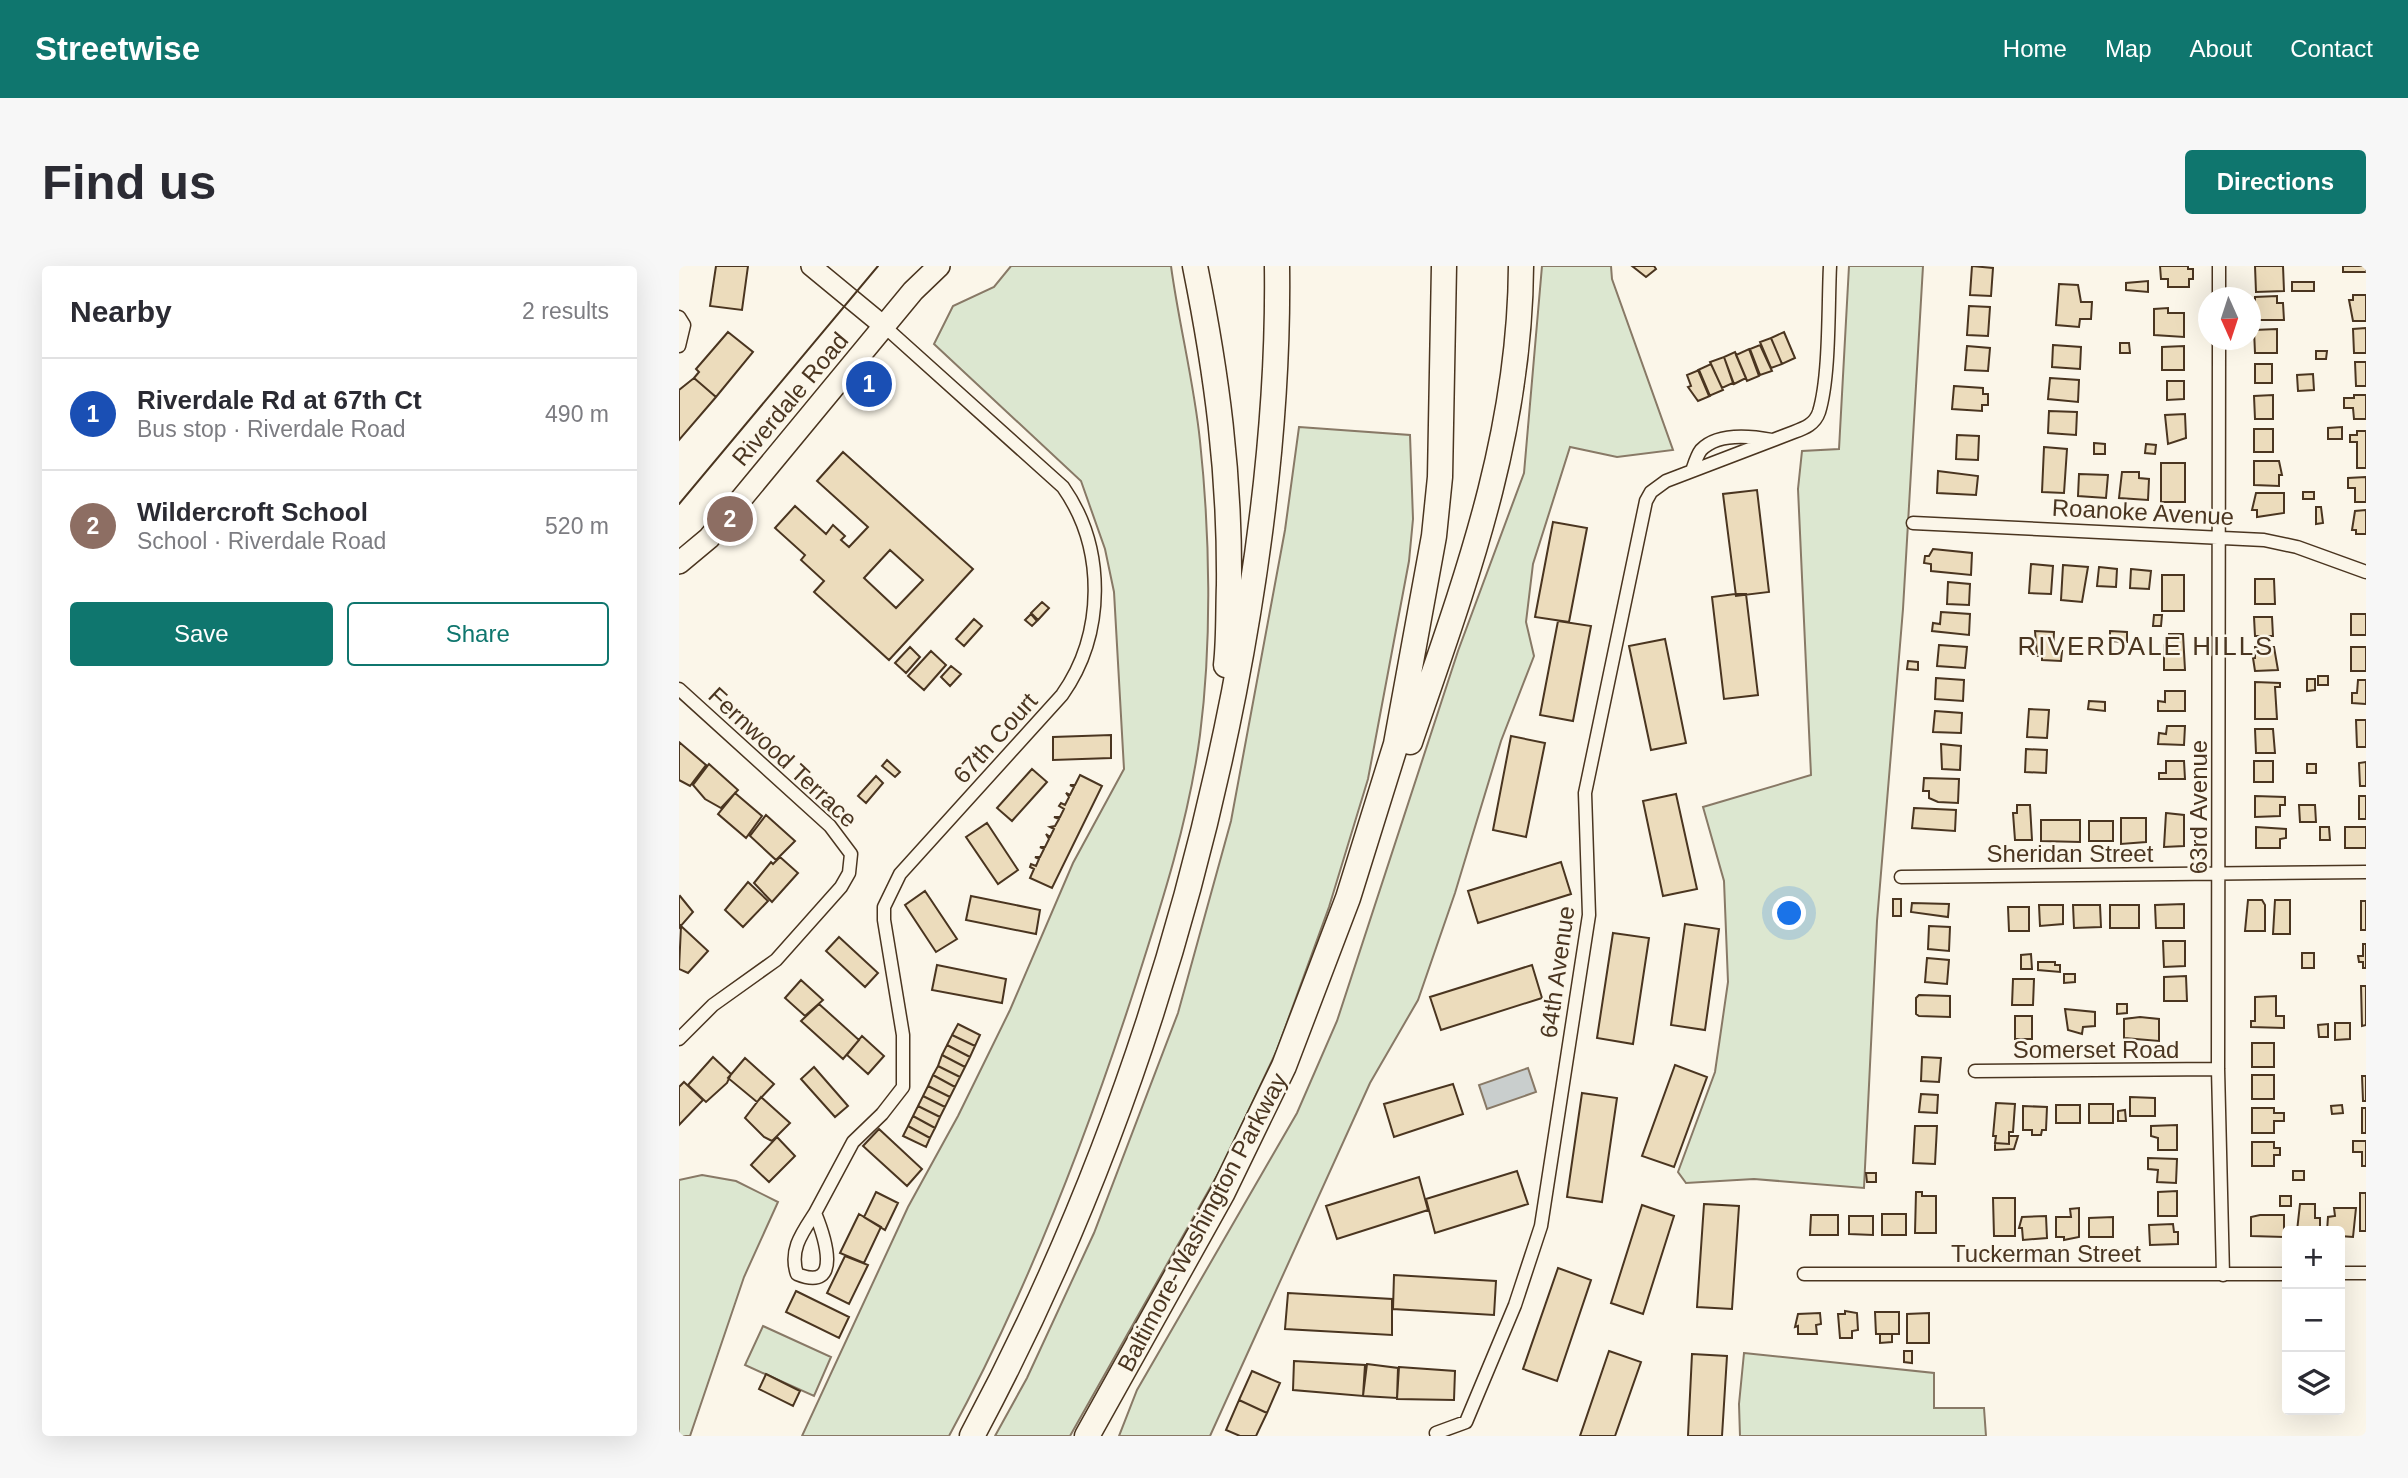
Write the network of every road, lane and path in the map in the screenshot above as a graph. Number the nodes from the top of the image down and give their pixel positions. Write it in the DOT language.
graph roads {
  1 [pos="811,266"];
  2 [pos="939,266"];
  3 [pos="1195,266"];
  4 [pos="1277,266"];
  5 [pos="1444,266"];
  6 [pos="1521,266"];
  7 [pos="1830,266"];
  8 [pos="2219,266"];
  9 [pos="2219,287"];
  10 [pos="679,317"];
  11 [pos="885,327"];
  12 [pos="679,346"];
  13 [pos="2219,350"];
  14 [pos="1772,440"];
  15 [pos="1692,471"];
  16 [pos="1913,523"];
  17 [pos="2220,536"];
  18 [pos="679,563"];
  19 [pos="2366,572"];
  20 [pos="679,689"];
  21 [pos="1210,808"];
  22 [pos="2366,872"];
  23 [pos="2219,873"];
  24 [pos="1901,877"];
  25 [pos="1348,898"];
  26 [pos="679,1039"];
  27 [pos="2218,1069"];
  28 [pos="1975,1071"];
  29 [pos="815,1213"];
  30 [pos="2345,1273"];
  31 [pos="2366,1273"];
  32 [pos="1804,1274"];
  33 [pos="2282,1274"];
  34 [pos="2223,1275"];
  35 [pos="1441,1435"];
  36 [pos="972,1436"];
  37 [pos="1087,1436"];
  1 -- 11 [label="street"];
  2 -- 11 [label="main road, Riverdale Road"];
  3 -- 21 [label="highway"];
  4 -- 21 [label="highway"];
  5 -- 25 [label="highway, Baltimore-Washington Parkway"];
  6 -- 25 [label="highway"];
  7 -- 14 [label="street, 64th Avenue"];
  8 -- 9 [label="street"];
  10 -- 12 [label="street"];
  11 -- 18 [label="main road, Riverdale Road"];
  11 -- 29 [label="street, 67th Court"];
  13 -- 17 [label="street, 63rd Avenue"];
  14 -- 15 [label="street, 64th Avenue"];
  14 -- 15 [label="street, 64th Avenue"];
  15 -- 35 [label="street, 64th Avenue"];
  16 -- 17 [label="street, Roanoke Avenue"];
  17 -- 19 [label="street, Roanoke Avenue"];
  17 -- 23 [label="street, 63rd Avenue"];
  20 -- 26 [label="street, Fernwood Terrace"];
  21 -- 36 [label="highway"];
  22 -- 23 [label="street, Sheridan Street"];
  23 -- 24 [label="street, Sheridan Street"];
  23 -- 27 [label="street, 63rd Avenue"];
  25 -- 37 [label="highway, Baltimore-Washington Parkway"];
  27 -- 28 [label="street, Somerset Road"];
  27 -- 34 [label="street, 63rd Avenue"];
  29 -- 29 [label="street, 67th Court"];
  30 -- 31 [label="street"];
  32 -- 34 [label="street, Tuckerman Street"];
  33 -- 34 [label="street, Tuckerman Street"];
}
